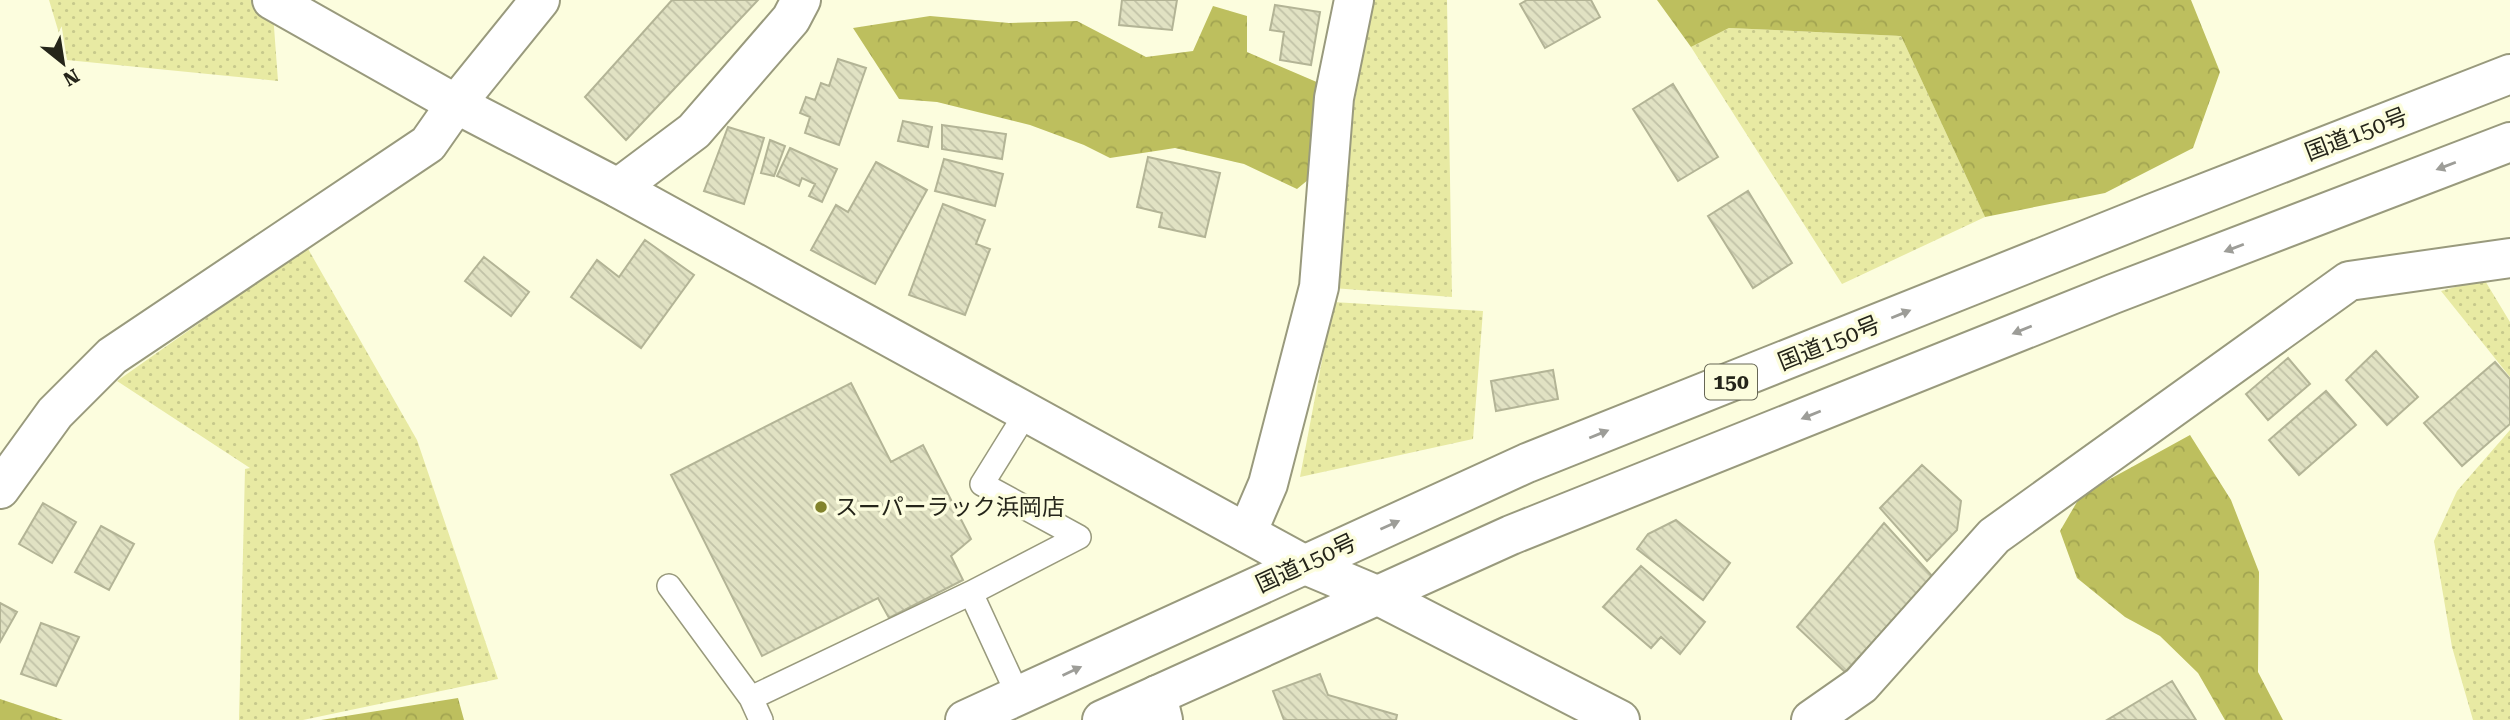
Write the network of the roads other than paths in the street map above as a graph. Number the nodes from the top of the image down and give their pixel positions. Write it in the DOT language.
graph roads {
  1 [pos="272,0"];
  2 [pos="540,0"];
  3 [pos="801,0"];
  4 [pos="1354,0"];
  5 [pos="2510,74"];
  6 [pos="456,104"];
  7 [pos="2510,142"];
  8 [pos="618,188"];
  9 [pos="2510,258"];
  10 [pos="1018,426"];
  11 [pos="0,489"];
  12 [pos="1247,533"];
  13 [pos="1303,564"];
  14 [pos="669,586"];
  15 [pos="971,593"];
  16 [pos="1379,596"];
  17 [pos="1018,695"];
  18 [pos="751,698"];
  19 [pos="1160,708"];
  20 [pos="761,720"];
  21 [pos="965,720"];
  22 [pos="1102,720"];
  23 [pos="1620,720"];
  24 [pos="1811,720"];
  1 -- 6 [label="main road"];
  2 -- 6 [label="main road"];
  3 -- 8 [label="main road"];
  4 -- 12 [label="main road"];
  13 -- 5 [label="main road, 国道150号 / 150, one-way"];
  6 -- 8 [label="main road"];
  6 -- 11 [label="main road"];
  7 -- 16 [label="main road, 150, one-way"];
  8 -- 12 [label="main road"];
  9 -- 24 [label="main road"];
  10 -- 15 [label="lane"];
  12 -- 13 [label="main road"];
  13 -- 16 [label="main road"];
  17 -- 13 [label="main road, 国道150号 / 150, one-way"];
  14 -- 18 [label="lane"];
  15 -- 17 [label="lane"];
  15 -- 18 [label="lane"];
  16 -- 19 [label="main road, 150"];
  16 -- 23 [label="main road"];
  17 -- 21 [label="main road, 国道150号 / 150"];
  18 -- 20 [label="lane"];
  19 -- 22 [label="main road, 150"];
}
